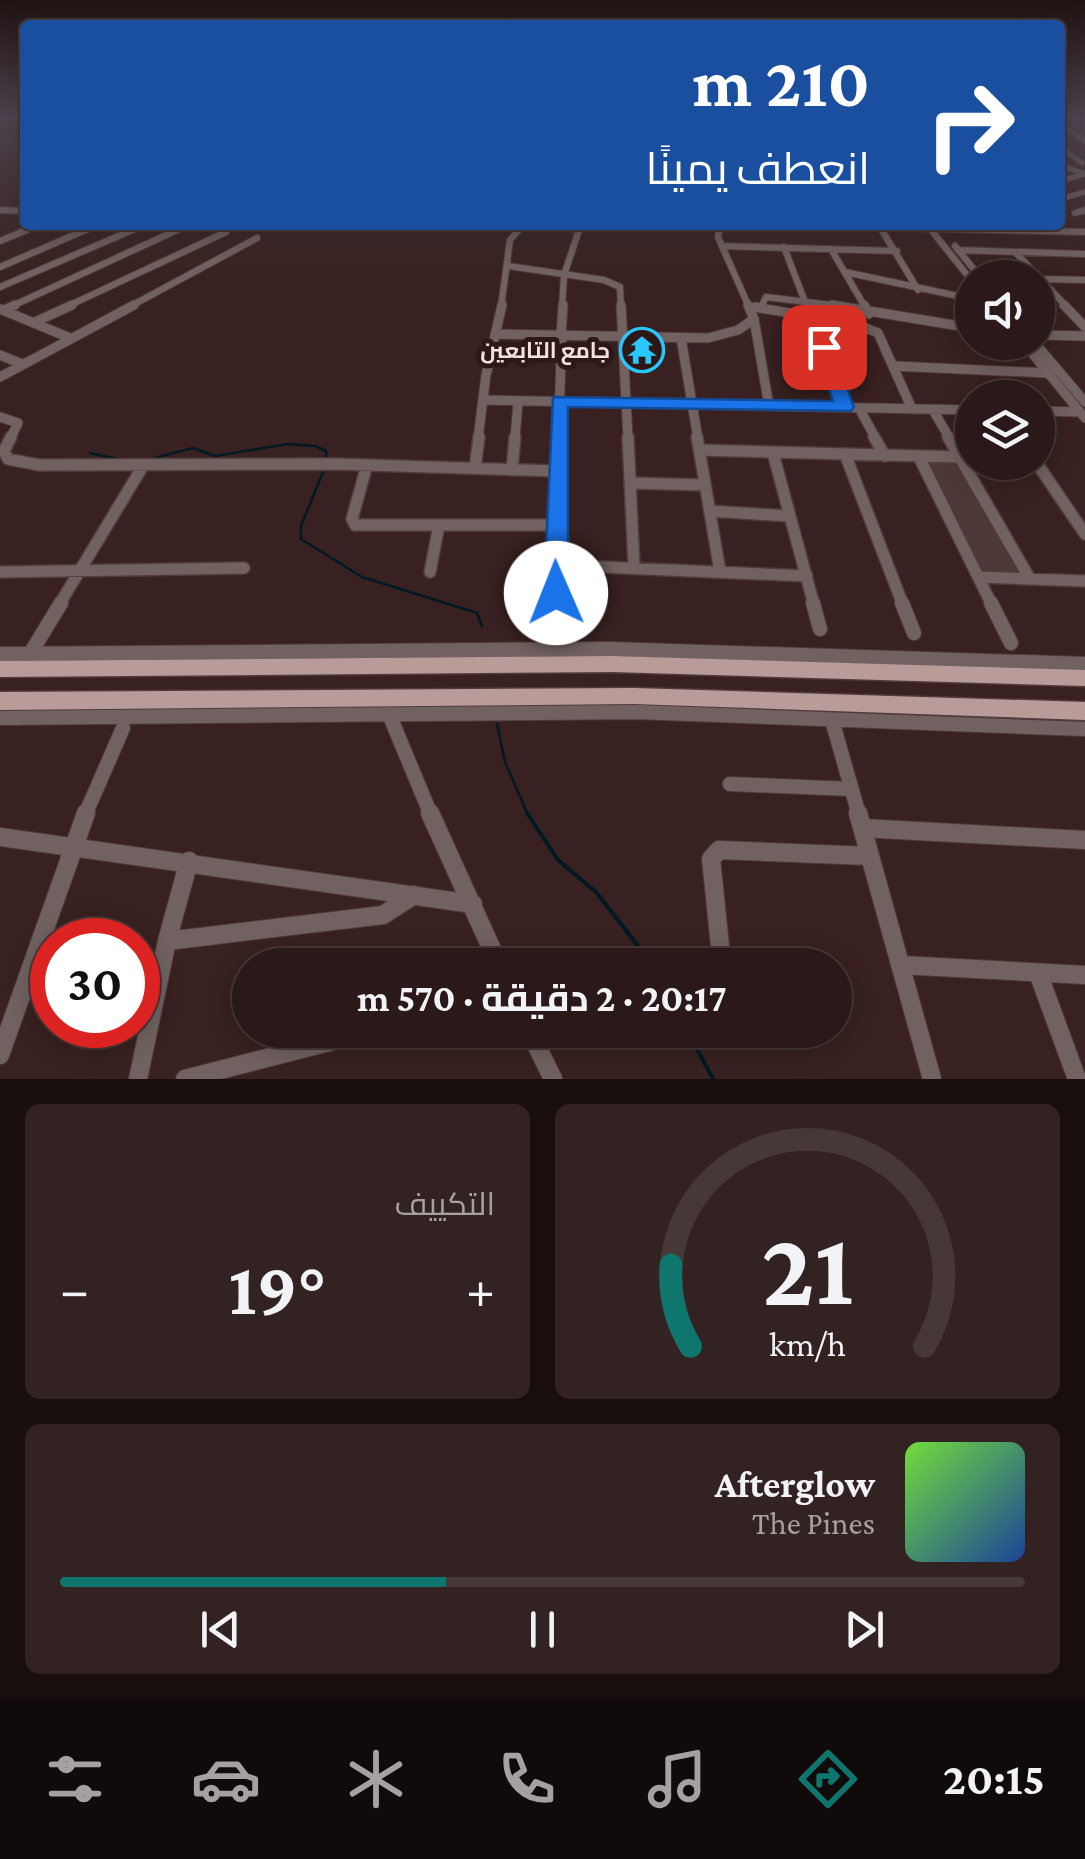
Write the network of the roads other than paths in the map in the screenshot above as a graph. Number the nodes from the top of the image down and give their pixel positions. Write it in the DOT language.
graph roads {
  1 [pos="1072,169"];
  2 [pos="1065,179"];
  3 [pos="1085,210"];
  4 [pos="1075,213"];
  5 [pos="1085,229"];
  6 [pos="27,230"];
  7 [pos="85,230"];
  8 [pos="132,230"];
  9 [pos="178,230"];
  10 [pos="518,230"];
  11 [pos="579,230"];
  12 [pos="721,230"];
  13 [pos="881,230"];
  14 [pos="936,230"];
  15 [pos="937,230"];
  16 [pos="1039,230"];
  17 [pos="1074,231"];
  18 [pos="226,232"];
  19 [pos="257,238"];
  20 [pos="0,241"];
  21 [pos="1085,241"];
  22 [pos="722,246"];
  23 [pos="784,247"];
  24 [pos="830,249"];
  25 [pos="136,250"];
  26 [pos="958,250"];
  27 [pos="897,251"];
  28 [pos="1016,253"];
  29 [pos="1085,254"];
  30 [pos="957,260"];
  31 [pos="966,260"];
  32 [pos="1023,260"];
  33 [pos="170,261"];
  34 [pos="508,266"];
  35 [pos="0,267"];
  36 [pos="844,272"];
  37 [pos="564,275"];
  38 [pos="1055,279"];
  39 [pos="1085,280"];
  40 [pos="121,281"];
  41 [pos="0,287"];
  42 [pos="918,290"];
  43 [pos="154,294"];
  44 [pos="1055,294"];
  45 [pos="955,296"];
  46 [pos="802,300"];
  47 [pos="1066,306"];
  48 [pos="756,307"];
  49 [pos="1085,307"];
  50 [pos="2,309"];
  51 [pos="866,312"];
  52 [pos="813,317"];
  53 [pos="754,319"];
  54 [pos="32,323"];
  55 [pos="955,325"];
  56 [pos="1085,327"];
  57 [pos="870,328"];
  58 [pos="496,334"];
  59 [pos="1055,335"];
  60 [pos="562,336"];
  61 [pos="1085,336"];
  62 [pos="623,337"];
  63 [pos="70,338"];
  64 [pos="681,338"];
  65 [pos="0,355"];
  66 [pos="1037,360"];
  67 [pos="1049,360"];
  68 [pos="22,364"];
  69 [pos="894,366"];
  70 [pos="1048,373"];
  71 [pos="0,377"];
  72 [pos="1056,383"];
  73 [pos="1069,384"];
  74 [pos="1085,385"];
  75 [pos="486,400"];
  76 [pos="518,401"];
  77 [pos="559,402"];
  78 [pos="625,404"];
  79 [pos="692,405"];
  80 [pos="769,406"];
  81 [pos="845,407"];
  82 [pos="860,408"];
  83 [pos="912,410"];
  84 [pos="933,410"];
  85 [pos="955,410"];
  86 [pos="1055,411"];
  87 [pos="1083,411"];
  88 [pos="0,418"];
  89 [pos="700,450"];
  90 [pos="955,450"];
  91 [pos="773,453"];
  92 [pos="845,454"];
  93 [pos="885,456"];
  94 [pos="919,457"];
  95 [pos="955,457"];
  96 [pos="4,462"];
  97 [pos="367,465"];
  98 [pos="144,466"];
  99 [pos="475,468"];
  100 [pos="512,470"];
  101 [pos="557,471"];
  102 [pos="972,480"];
  103 [pos="1048,480"];
  104 [pos="630,482"];
  105 [pos="705,484"];
  106 [pos="710,511"];
  107 [pos="790,516"];
  108 [pos="555,525"];
  109 [pos="439,526"];
  110 [pos="1085,534"];
  111 [pos="555,566"];
  112 [pos="634,566"];
  113 [pos="244,568"];
  114 [pos="80,570"];
  115 [pos="720,571"];
  116 [pos="0,572"];
  117 [pos="430,572"];
  118 [pos="806,576"];
  119 [pos="979,577"];
  120 [pos="1030,579"];
  121 [pos="1085,580"];
  122 [pos="820,630"];
  123 [pos="914,633"];
  124 [pos="1011,643"];
  125 [pos="557,649"];
  126 [pos="0,654"];
  127 [pos="30,654"];
  128 [pos="769,661"];
  129 [pos="1085,664"];
  130 [pos="0,670"];
  131 [pos="1085,678"];
  132 [pos="0,701"];
  133 [pos="635,704"];
  134 [pos="1085,710"];
  135 [pos="389,714"];
  136 [pos="116,715"];
  137 [pos="0,718"];
  138 [pos="832,720"];
  139 [pos="1085,729"];
  140 [pos="730,784"];
  141 [pos="851,788"];
  142 [pos="862,828"];
  143 [pos="0,837"];
  144 [pos="1085,840"];
  145 [pos="72,846"];
  146 [pos="870,856"];
  147 [pos="189,861"];
  148 [pos="414,895"];
  149 [pos="473,904"];
  150 [pos="167,941"];
  151 [pos="492,948"];
  152 [pos="720,948"];
  153 [pos="901,965"];
  154 [pos="1038,974"];
  155 [pos="1085,975"];
  156 [pos="306,1048"];
  157 [pos="538,1048"];
  158 [pos="0,1054"];
  159 [pos="138,1079"];
  160 [pos="185,1079"];
  161 [pos="553,1079"];
  162 [pos="932,1079"];
  163 [pos="1078,1079"];
  1 -- 2 [label="street"];
  3 -- 4 [label="street"];
  5 -- 17 [label="street"];
  6 -- 20 [label="street"];
  7 -- 35 [label="street"];
  8 -- 41 [label="street"];
  9 -- 25 [label="street"];
  10 -- 34 [label="street"];
  11 -- 37 [label="street"];
  12 -- 22 [label="street"];
  13 -- 27 [label="street"];
  14 -- 30 [label="street"];
  15 -- 26 [label="street"];
  16 -- 17 [label="street"];
  17 -- 21 [label="street"];
  18 -- 33 [label="street"];
  19 -- 43 [label="street"];
  22 -- 23 [label="street"];
  22 -- 48 [label="street"];
  23 -- 24 [label="street"];
  23 -- 46 [label="street"];
  24 -- 27 [label="street"];
  24 -- 36 [label="street"];
  25 -- 33 [label="street"];
  25 -- 50 [label="street"];
  26 -- 28 [label="street"];
  26 -- 31 [label="street"];
  27 -- 42 [label="street"];
  28 -- 29 [label="street"];
  28 -- 32 [label="street"];
  33 -- 40 [label="street"];
  34 -- 37 [label="street"];
  34 -- 58 [label="street"];
  36 -- 42 [label="street"];
  36 -- 51 [label="street"];
  37 -- 60 [label="street"];
  37 -- 62 [label="street"];
  38 -- 39 [label="street"];
  40 -- 43 [label="street"];
  40 -- 54 [label="street"];
  42 -- 45 [label="street"];
  43 -- 63 [label="street"];
  44 -- 47 [label="street"];
  46 -- 48 [label="street"];
  46 -- 51 [label="street"];
  46 -- 52 [label="street"];
  47 -- 49 [label="street"];
  47 -- 56 [label="street"];
  48 -- 52 [label="street"];
  48 -- 53 [label="street"];
  50 -- 54 [label="street"];
  51 -- 55 [label="street"];
  51 -- 57 [label="street"];
  52 -- 57 [label="street"];
  52 -- 81 [label="street"];
  53 -- 64 [label="street"];
  53 -- 80 [label="street"];
  54 -- 63 [label="street"];
  57 -- 69 [label="street"];
  58 -- 60 [label="street"];
  58 -- 75 [label="street"];
  59 -- 61 [label="street"];
  60 -- 62 [label="street"];
  60 -- 77 [label="street"];
  62 -- 64 [label="street"];
  62 -- 78 [label="street"];
  63 -- 68 [label="street"];
  64 -- 79 [label="street"];
  65 -- 68 [label="street"];
  66 -- 70 [label="street"];
  67 -- 73 [label="street"];
  68 -- 71 [label="street"];
  69 -- 70 [label="street"];
  69 -- 83 [label="street"];
  70 -- 72 [label="street"];
  72 -- 73 [label="street"];
  72 -- 87 [label="street"];
  73 -- 74 [label="street"];
  73 -- 87 [label="street"];
  75 -- 76 [label="street"];
  75 -- 99 [label="street"];
  76 -- 77 [label="street"];
  76 -- 100 [label="street"];
  77 -- 78 [label="street"];
  77 -- 101 [label="street"];
  78 -- 79 [label="street"];
  78 -- 104 [label="street"];
  79 -- 80 [label="street"];
  79 -- 89 [label="street"];
  80 -- 81 [label="street"];
  81 -- 82 [label="street"];
  82 -- 83 [label="street"];
  82 -- 93 [label="street"];
  83 -- 84 [label="street"];
  84 -- 85 [label="street"];
  84 -- 90 [label="street"];
  86 -- 87 [label="street"];
  88 -- 96 [label="street"];
  89 -- 91 [label="street"];
  89 -- 105 [label="street"];
  91 -- 92 [label="street"];
  91 -- 107 [label="street"];
  92 -- 93 [label="street"];
  92 -- 123 [label="street"];
  93 -- 94 [label="street"];
  94 -- 95 [label="street"];
  94 -- 119 [label="street"];
  96 -- 98 [label="street"];
  97 -- 98 [label="street"];
  97 -- 99 [label="street"];
  97 -- 109 [label="street"];
  98 -- 114 [label="street"];
  99 -- 100 [label="street"];
  100 -- 101 [label="street"];
  101 -- 108 [label="street"];
  102 -- 120 [label="street"];
  103 -- 110 [label="street"];
  104 -- 105 [label="street"];
  104 -- 112 [label="street"];
  105 -- 106 [label="street"];
  106 -- 107 [label="street"];
  106 -- 115 [label="street"];
  107 -- 118 [label="street"];
  108 -- 109 [label="street"];
  108 -- 111 [label="street"];
  109 -- 117 [label="street"];
  111 -- 112 [label="street"];
  111 -- 125 [label="street"];
  112 -- 115 [label="street"];
  113 -- 114 [label="street"];
  114 -- 116 [label="street"];
  114 -- 127 [label="street"];
  115 -- 118 [label="street"];
  118 -- 122 [label="street"];
  119 -- 120 [label="street"];
  119 -- 124 [label="street"];
  120 -- 121 [label="street"];
  125 -- 127 [label="street"];
  125 -- 128 [label="street"];
  126 -- 127 [label="street"];
  128 -- 129 [label="street"];
  128 -- 130 [label="main road"];
  128 -- 131 [label="main road"];
  132 -- 136 [label="main road"];
  133 -- 134 [label="main road"];
  133 -- 135 [label="street"];
  133 -- 136 [label="main road"];
  133 -- 138 [label="street"];
  135 -- 136 [label="street"];
  135 -- 149 [label="street"];
  136 -- 137 [label="street"];
  136 -- 145 [label="street"];
  138 -- 139 [label="street"];
  138 -- 141 [label="street"];
  140 -- 141 [label="street"];
  141 -- 142 [label="street"];
  142 -- 144 [label="street"];
  142 -- 146 [label="street"];
  143 -- 145 [label="street"];
  145 -- 147 [label="street"];
  145 -- 158 [label="street"];
  146 -- 152 [label="street"];
  146 -- 153 [label="street"];
  147 -- 148 [label="street"];
  147 -- 150 [label="street"];
  148 -- 149 [label="street"];
  148 -- 150 [label="street"];
  149 -- 151 [label="street"];
  150 -- 159 [label="street"];
  153 -- 154 [label="street"];
  153 -- 162 [label="street"];
  154 -- 155 [label="street"];
  154 -- 163 [label="street"];
  156 -- 160 [label="street"];
  157 -- 161 [label="street"];
}
